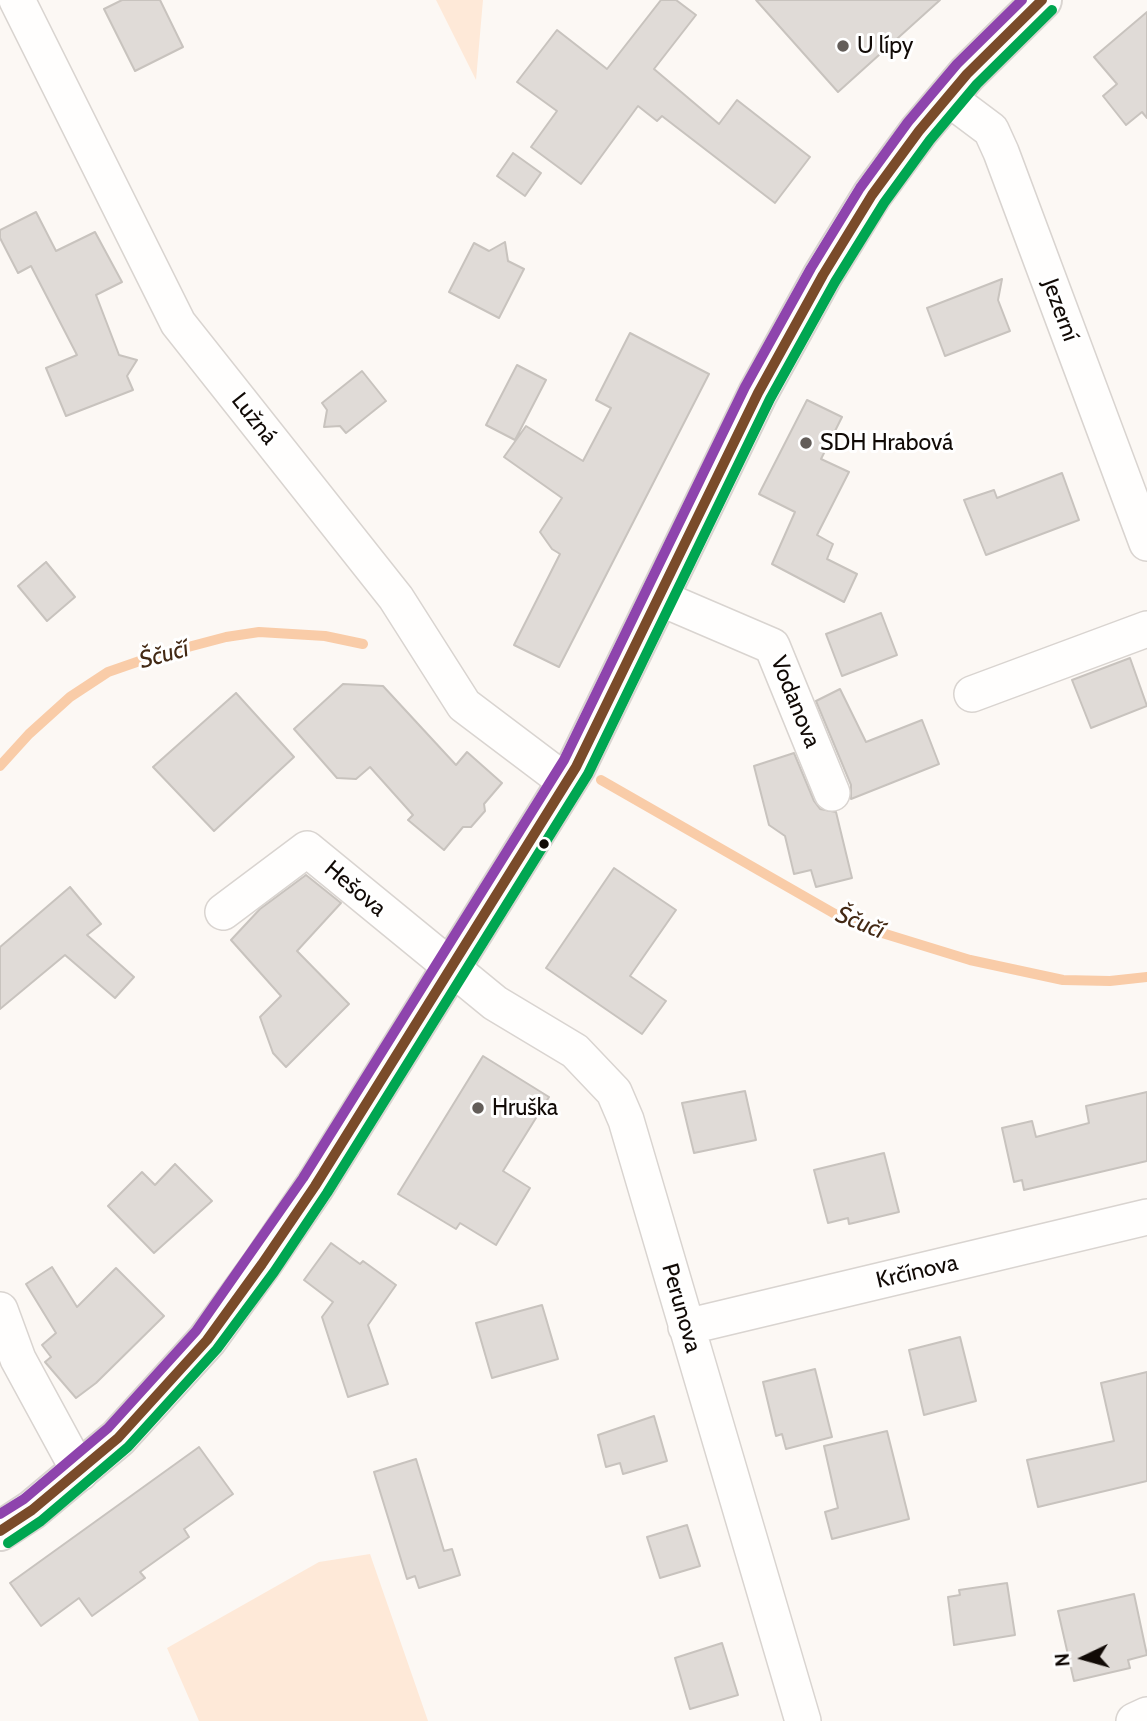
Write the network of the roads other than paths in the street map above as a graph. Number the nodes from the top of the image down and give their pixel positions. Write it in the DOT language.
graph roads {
  1 [pos="17,0"];
  2 [pos="1042,0"];
  3 [pos="947,97"];
  4 [pos="1147,543"];
  5 [pos="660,598"];
  6 [pos="1147,629"];
  7 [pos="972,694"];
  8 [pos="566,782"];
  9 [pos="832,793"];
  10 [pos="223,912"];
  11 [pos="451,970"];
  12 [pos="1147,1217"];
  13 [pos="0,1310"];
  14 [pos="686,1327"];
  15 [pos="80,1473"];
  16 [pos="0,1531"];
  17 [pos="1147,1715"];
  18 [pos="803,1721"];
  19 [pos="1134,1721"];
  1 -- 8 [label="street, Lužná"];
  2 -- 3 [label="main road"];
  3 -- 4 [label="street, Jezerní"];
  3 -- 5 [label="main road"];
  5 -- 8 [label="main road"];
  5 -- 9 [label="street, Vodanova"];
  6 -- 7 [label="street"];
  8 -- 11 [label="main road"];
  10 -- 11 [label="street, Hešova"];
  11 -- 14 [label="street, Perunova"];
  11 -- 15 [label="main road"];
  12 -- 14 [label="street, Krčínova"];
  13 -- 15 [label="street"];
  14 -- 18 [label="street, Perunova"];
  15 -- 16 [label="main road"];
  17 -- 19 [label="street"];
}
